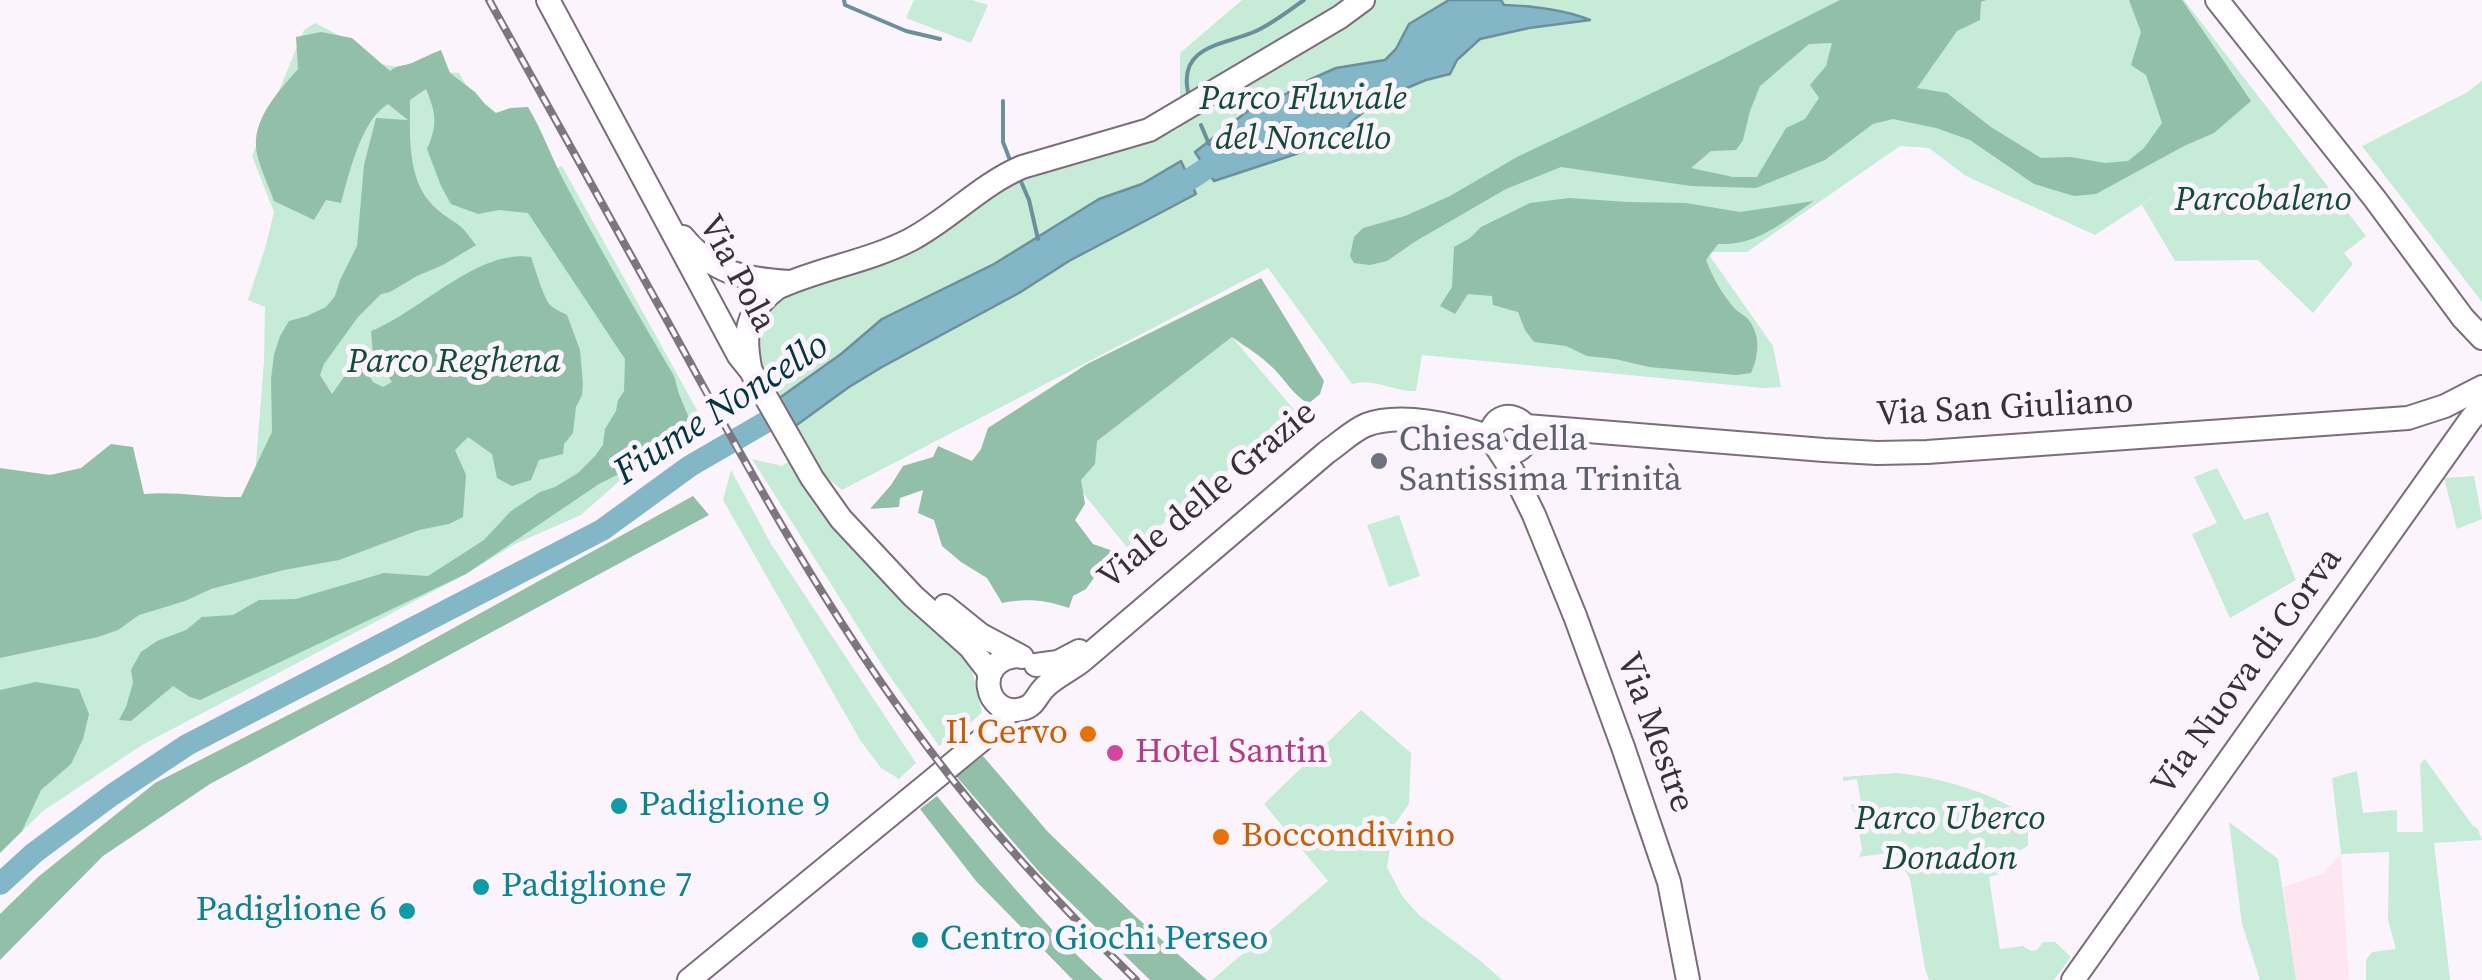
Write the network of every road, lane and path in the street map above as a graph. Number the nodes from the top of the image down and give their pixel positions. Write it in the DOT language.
graph roads {
  1 [pos="548,0"];
  2 [pos="1363,0"];
  3 [pos="2217,0"];
  4 [pos="665,215"];
  5 [pos="790,282"];
  6 [pos="2463,318"];
  7 [pos="2482,338"];
  8 [pos="2482,355"];
  9 [pos="2482,376"];
  10 [pos="755,378"];
  11 [pos="2482,386"];
  12 [pos="2482,408"];
  13 [pos="1501,440"];
  14 [pos="885,564"];
  15 [pos="1027,661"];
  16 [pos="990,672"];
  17 [pos="1042,689"];
  18 [pos="1002,705"];
  19 [pos="689,980"];
  20 [pos="1688,980"];
  21 [pos="2073,980"];
  1 -- 4 [label="main road, Via Pola"];
  2 -- 5 [label="main road"];
  3 -- 6 [label="main road"];
  4 -- 5 [label="main road"];
  4 -- 10 [label="main road, Via Pola"];
  5 -- 10 [label="main road"];
  6 -- 7 [label="main road"];
  6 -- 8 [label="main road"];
  9 -- 11 [label="main road"];
  10 -- 14 [label="main road, Via Pola"];
  11 -- 13 [label="main road, Via San Giuliano"];
  12 -- 21 [label="main road, Via Nuova di Corva"];
  13 -- 15 [label="main road, Viale delle Grazie"];
  13 -- 17 [label="main road, Viale delle Grazie"];
  13 -- 20 [label="main road, Via Mestre"];
  14 -- 15 [label="main road, Via Pola"];
  14 -- 16 [label="main road, Via Pola"];
  15 -- 16 [label="main road, Viale delle Grazie"];
  15 -- 17 [label="main road"];
  16 -- 18 [label="main road"];
  17 -- 18 [label="main road, Viale delle Grazie"];
  18 -- 19 [label="main road, Viale delle Grazie"];
}
